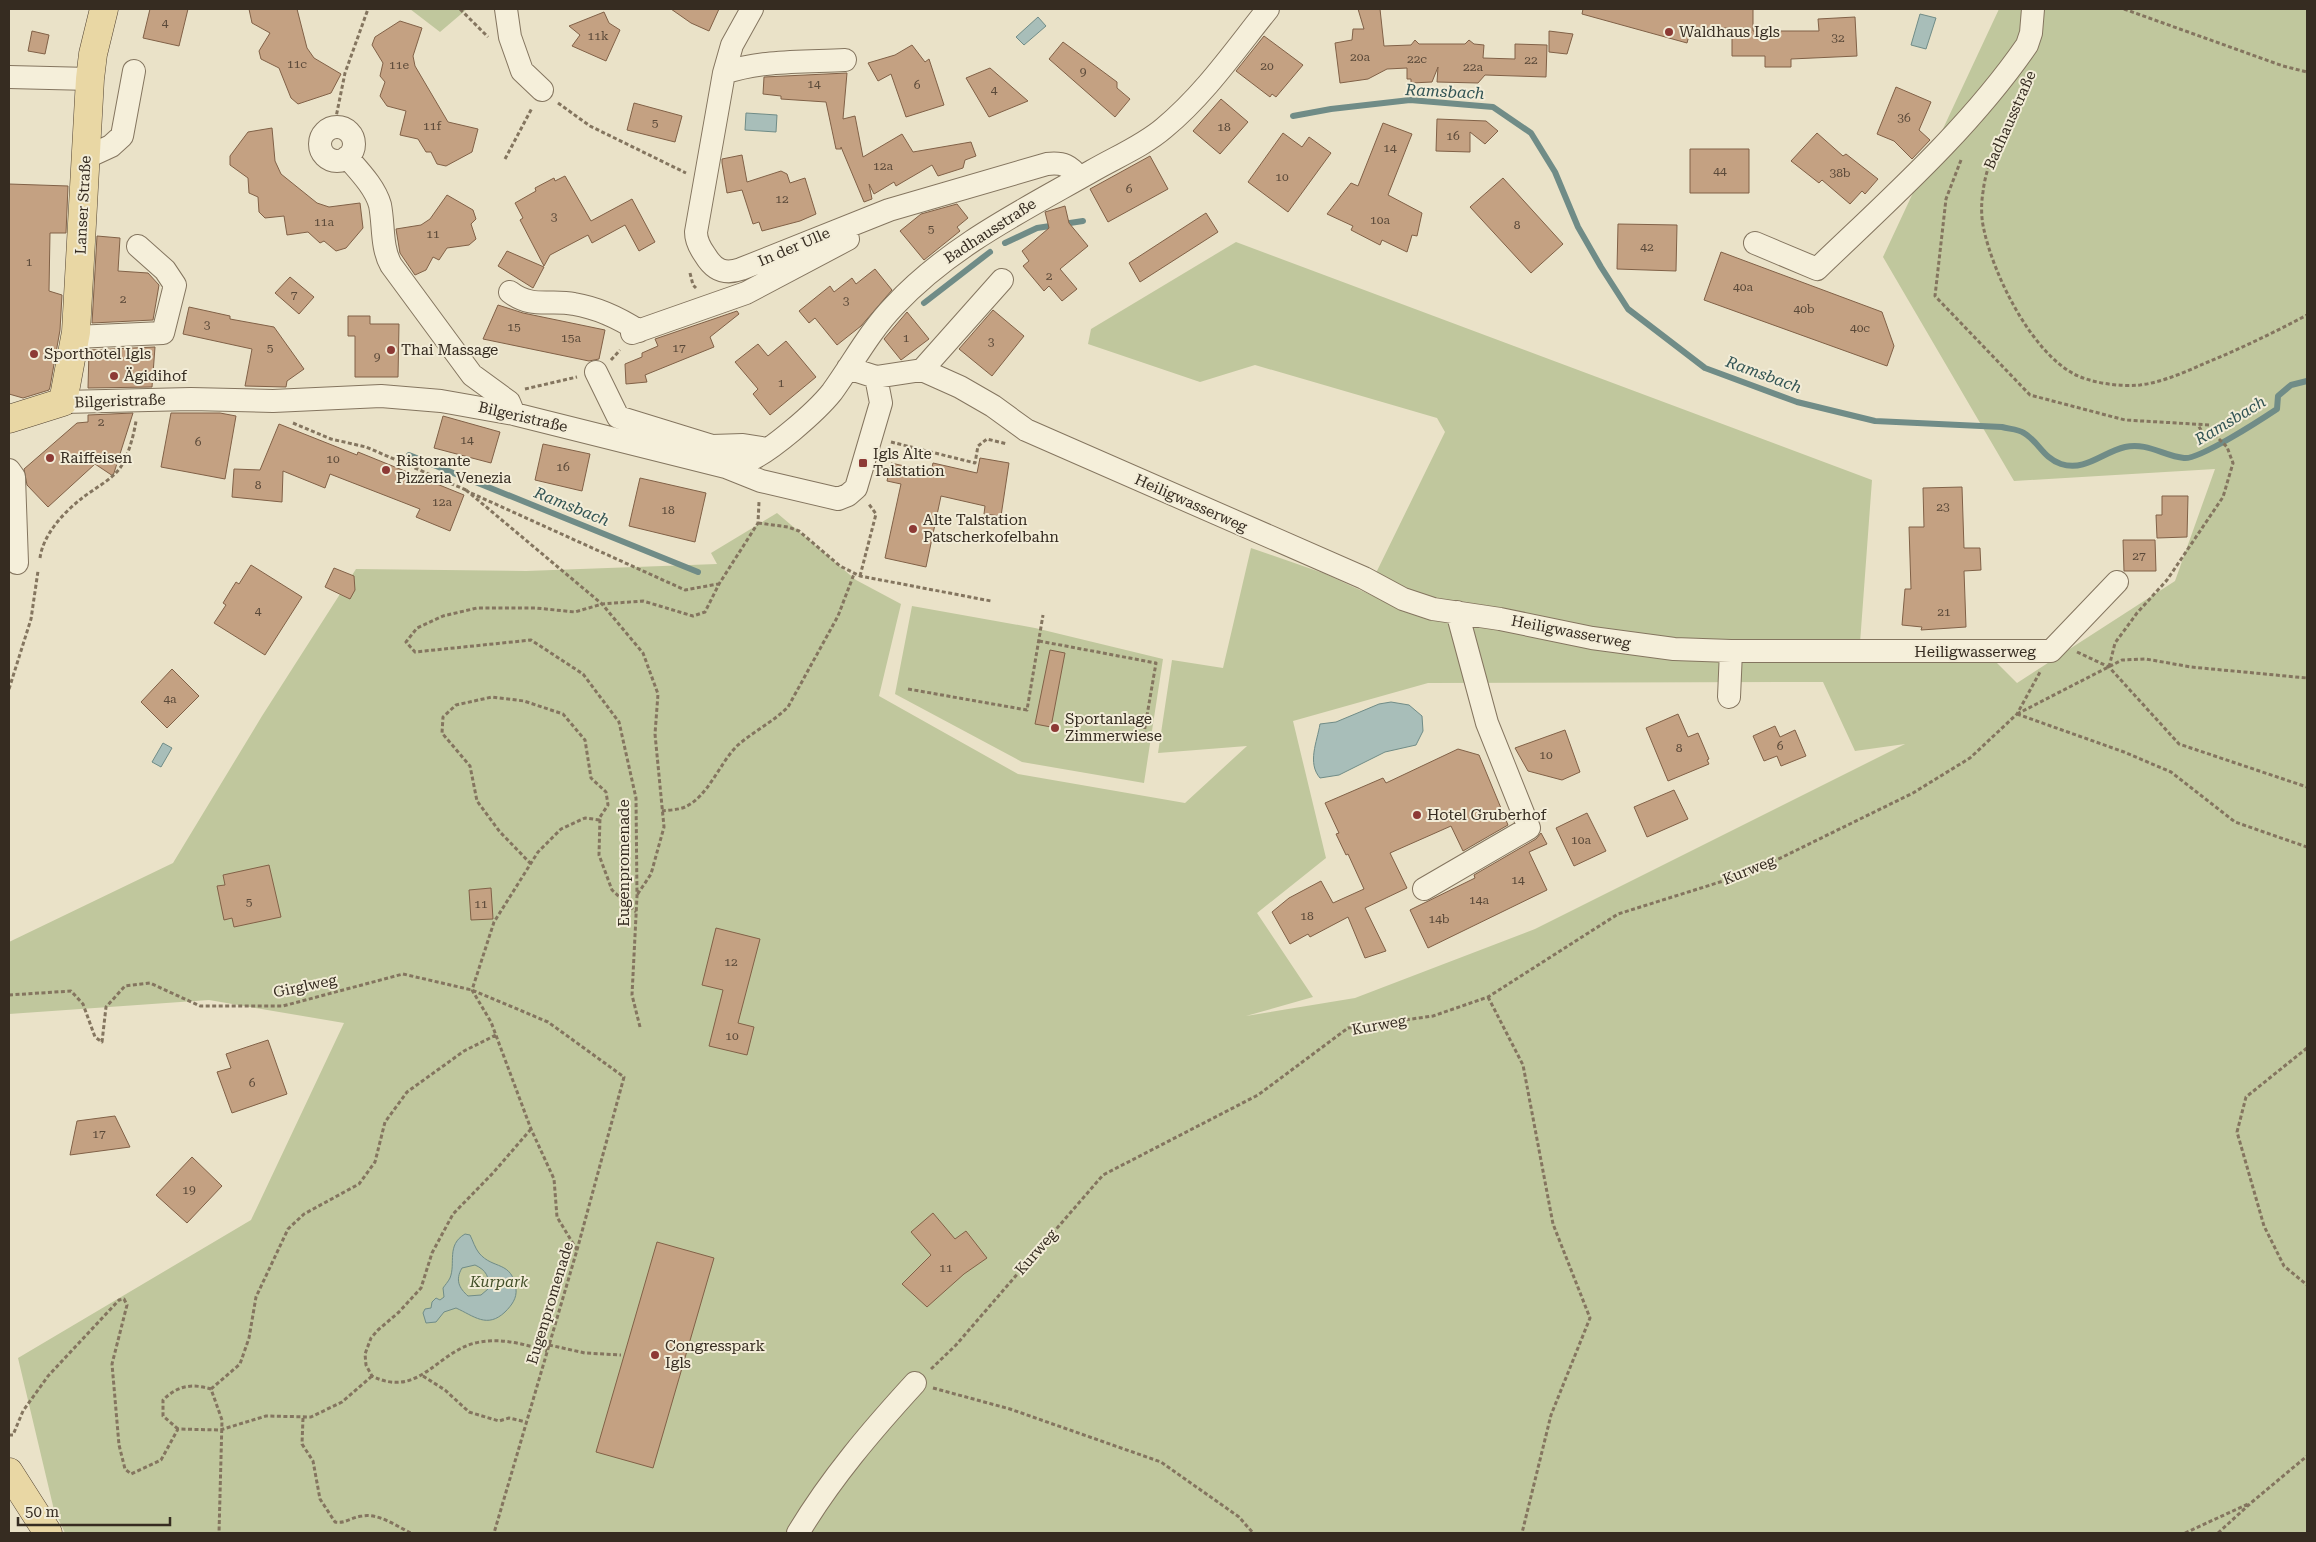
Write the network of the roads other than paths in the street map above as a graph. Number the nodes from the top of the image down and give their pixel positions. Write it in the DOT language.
graph roads {
  1 [pos="104,9"];
  2 [pos="506,9"];
  3 [pos="752,9"];
  4 [pos="1260,13"];
  5 [pos="2042,13"];
  6 [pos="844,60"];
  7 [pos="726,65"];
  8 [pos="134,71"];
  9 [pos="9,77"];
  10 [pos="90,79"];
  11 [pos="542,90"];
  12 [pos="334,127"];
  13 [pos="85,158"];
  14 [pos="1079,178"];
  15 [pos="889,210"];
  16 [pos="1755,242"];
  17 [pos="138,246"];
  18 [pos="1002,280"];
  19 [pos="510,292"];
  20 [pos="75,337"];
  21 [pos="848,368"];
  22 [pos="922,370"];
  23 [pos="596,372"];
  24 [pos="876,377"];
  25 [pos="63,402"];
  26 [pos="514,414"];
  27 [pos="9,418"];
  28 [pos="768,449"];
  29 [pos="726,467"];
  30 [pos="9,470"];
  31 [pos="17,563"];
  32 [pos="2117,582"];
  33 [pos="1457,612"];
  34 [pos="1731,651"];
  35 [pos="1729,697"];
  36 [pos="1424,889"];
  37 [pos="915,1383"];
  38 [pos="9,1472"];
  39 [pos="48,1533"];
  40 [pos="798,1533"];
  1 -- 10 [label="main road, Lanser Straße"];
  2 -- 11 [label="street"];
  3 -- 7 [label="street, In der Ulle"];
  4 -- 14 [label="street, Badhausstraße"];
  5 -- 16 [label="street"];
  6 -- 7 [label="street"];
  7 -- 15 [label="street, In der Ulle"];
  8 -- 13 [label="street"];
  9 -- 10 [label="street"];
  10 -- 13 [label="main road, Lanser Straße"];
  12 -- 26 [label="street"];
  13 -- 20 [label="main road, Lanser Straße"];
  14 -- 15 [label="street, In der Ulle"];
  14 -- 21 [label="street, Badhausstraße"];
  15 -- 19 [label="street"];
  17 -- 20 [label="street"];
  18 -- 22 [label="street"];
  20 -- 25 [label="main road, Lanser Straße"];
  21 -- 24 [label="street"];
  21 -- 28 [label="street, Badhausstraße"];
  22 -- 24 [label="street"];
  22 -- 33 [label="street, Heiligwasserweg"];
  23 -- 28 [label="street"];
  24 -- 29 [label="street, Bilgeristraße"];
  25 -- 26 [label="street, Bilgeristraße"];
  25 -- 27 [label="main road"];
  26 -- 29 [label="street, Bilgeristraße"];
  28 -- 29 [label="street, Badhausstraße"];
  30 -- 31 [label="street"];
  32 -- 34 [label="street, Heiligwasserweg"];
  33 -- 34 [label="street, Heiligwasserweg"];
  33 -- 36 [label="street"];
  34 -- 35 [label="street"];
  37 -- 40 [label="street"];
  38 -- 39 [label="main road"];
}
